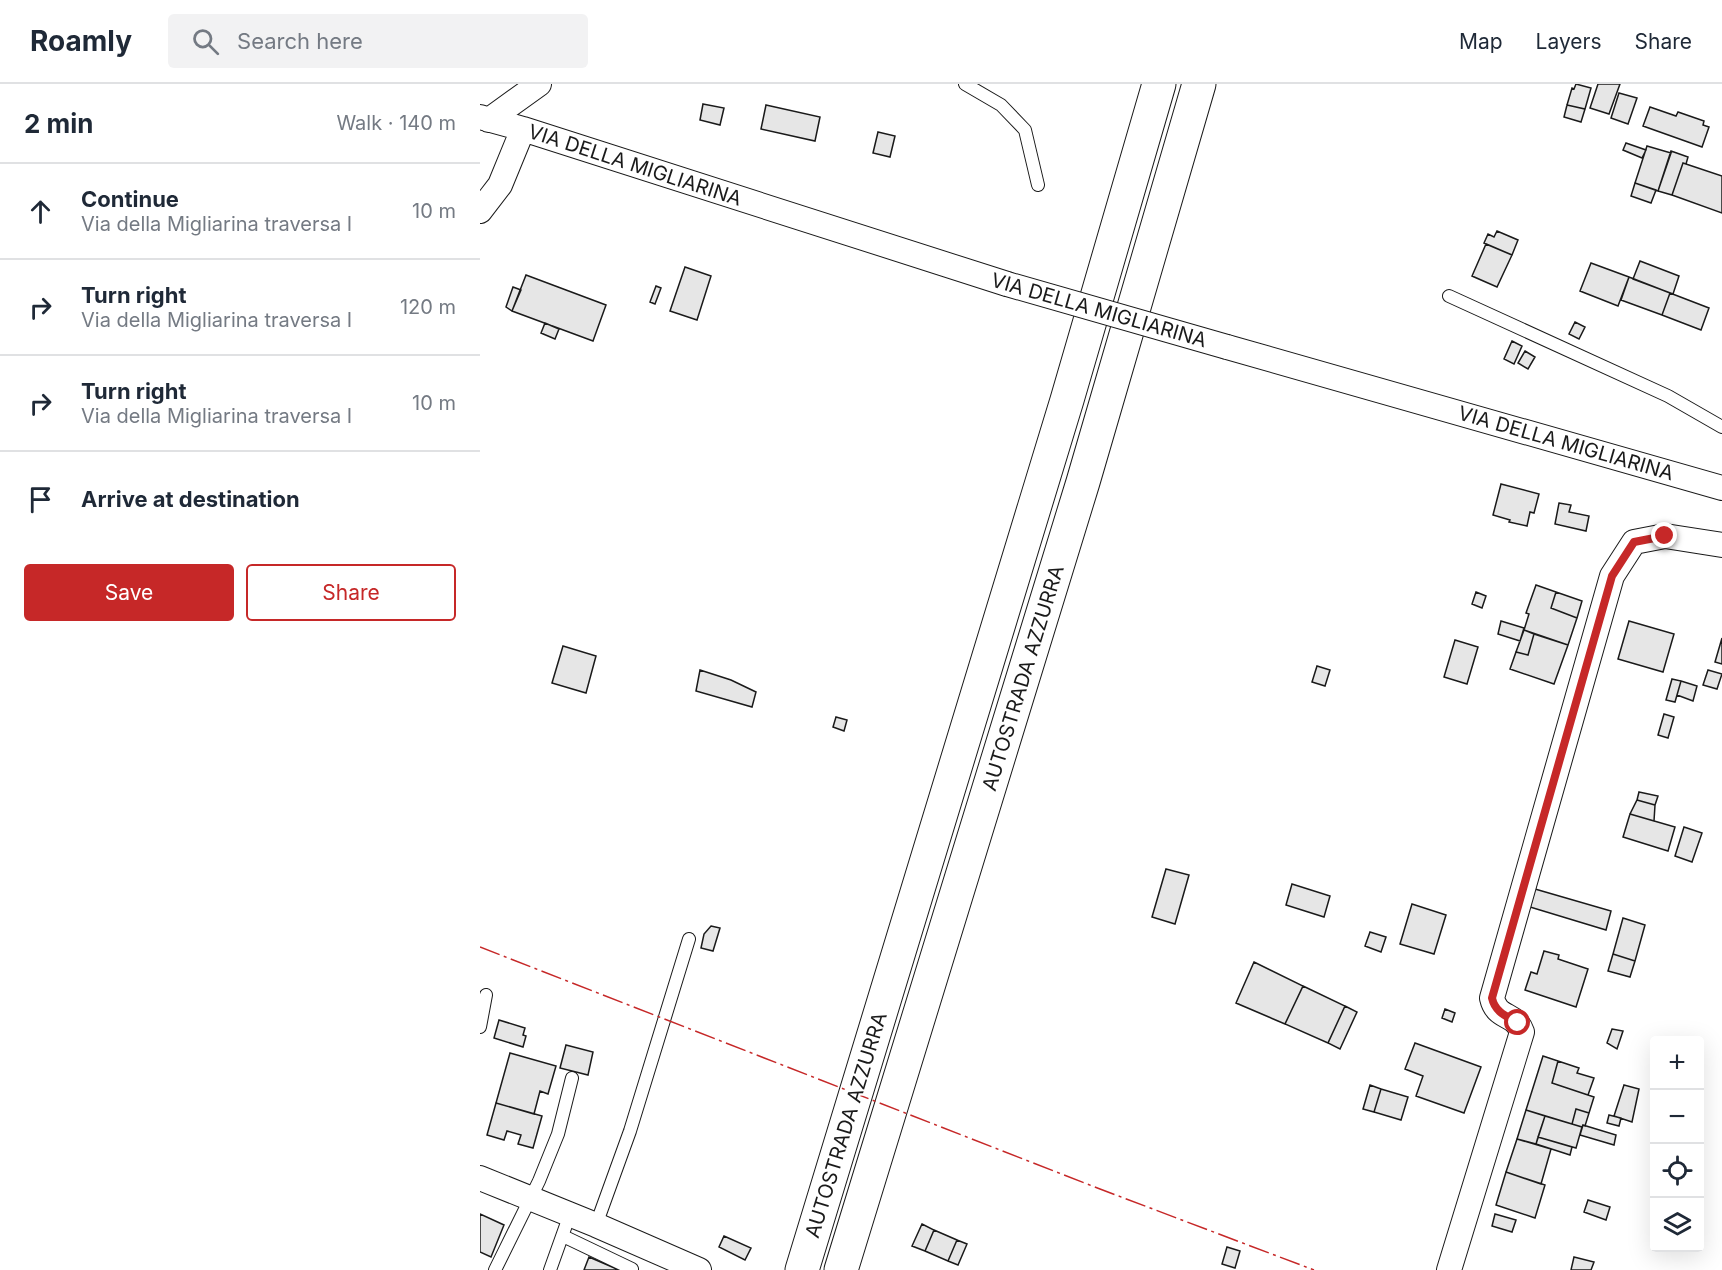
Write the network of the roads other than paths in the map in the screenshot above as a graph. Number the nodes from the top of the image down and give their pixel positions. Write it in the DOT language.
graph roads {
  1 [pos="539,84"];
  2 [pos="965,84"];
  3 [pos="1159,84"];
  4 [pos="1199,84"];
  5 [pos="484,118"];
  6 [pos="523,129"];
  7 [pos="1038,185"];
  8 [pos="480,211"];
  9 [pos="1449,296"];
  10 [pos="1722,427"];
  11 [pos="1722,488"];
  12 [pos="1722,545"];
  13 [pos="689,939"];
  14 [pos="486,995"];
  15 [pos="480,1027"];
  16 [pos="572,1078"];
  17 [pos="881,1137"];
  18 [pos="480,1178"];
  19 [pos="530,1197"];
  20 [pos="566,1225"];
  21 [pos="596,1225"];
  22 [pos="632,1269"];
  23 [pos="495,1270"];
  24 [pos="550,1270"];
  25 [pos="699,1270"];
  26 [pos="802,1270"];
  27 [pos="841,1270"];
  28 [pos="864,1270"];
  29 [pos="1449,1270"];
  1 -- 5 [label="street"];
  2 -- 7 [label="lane"];
  3 -- 26 [label="highway, AUTOSTRADA AZZURRA"];
  4 -- 17 [label="highway, AUTOSTRADA AZZURRA"];
  5 -- 6 [label="street, VIA DELLA MIGLIARINA"];
  6 -- 8 [label="street"];
  6 -- 11 [label="street, VIA DELLA MIGLIARINA, bridge"];
  9 -- 10 [label="lane"];
  12 -- 29 [label="street"];
  13 -- 21 [label="lane"];
  14 -- 15 [label="lane"];
  16 -- 19 [label="lane"];
  17 -- 27 [label="highway, AUTOSTRADA AZZURRA"];
  17 -- 28 [label="highway"];
  18 -- 19 [label="street"];
  19 -- 20 [label="street"];
  19 -- 23 [label="lane"];
  20 -- 21 [label="street"];
  20 -- 22 [label="lane"];
  20 -- 24 [label="lane"];
  21 -- 25 [label="street"];
}
